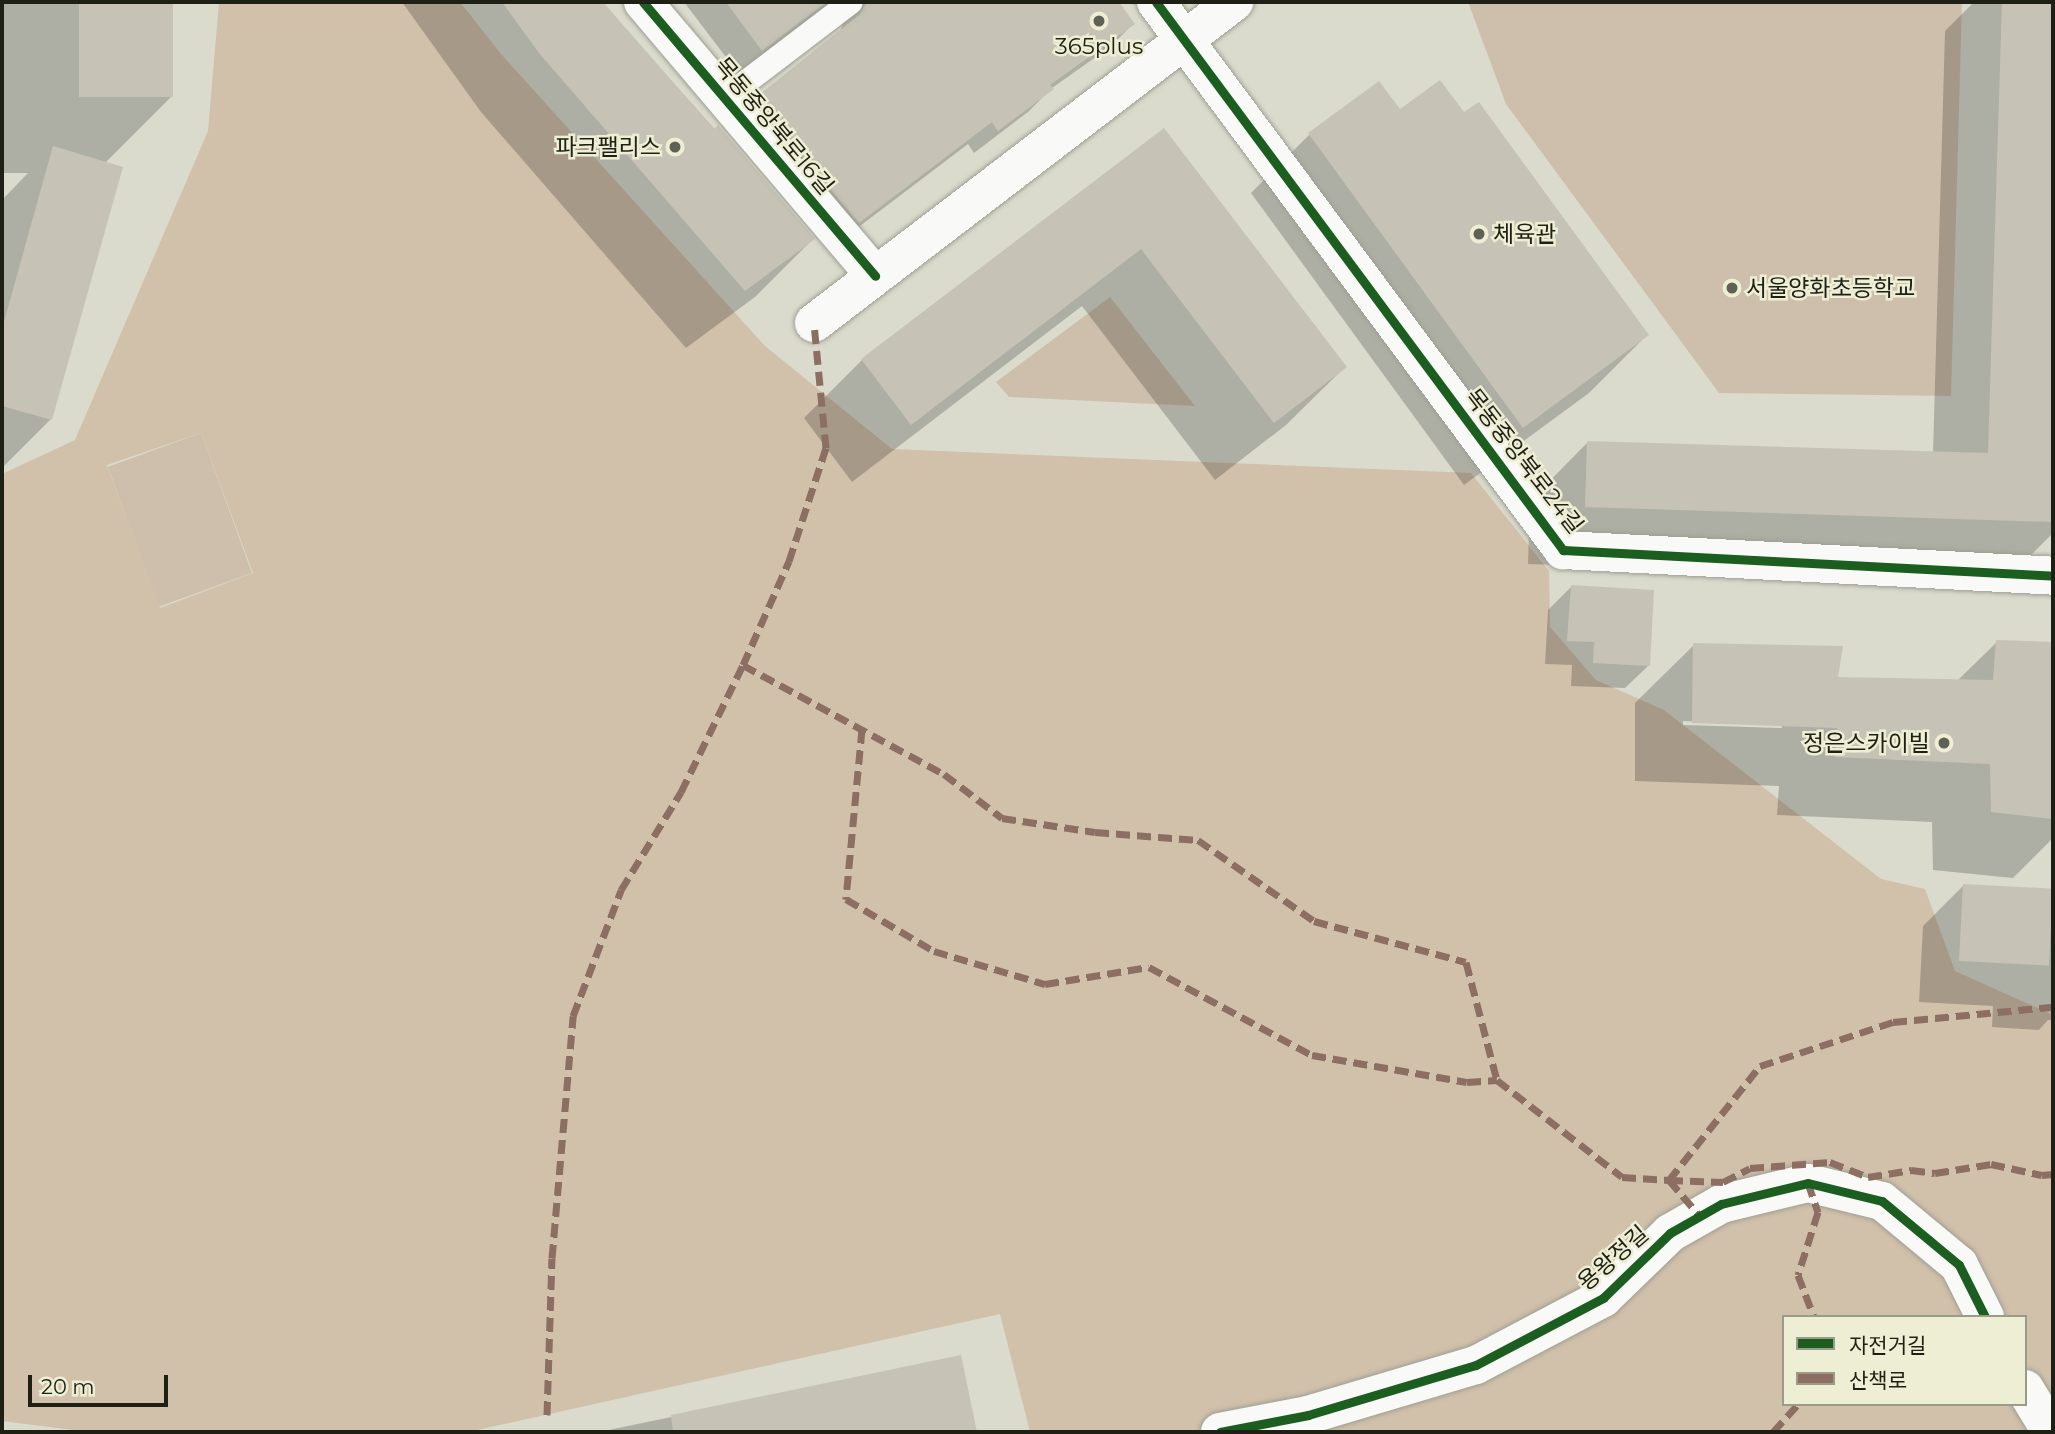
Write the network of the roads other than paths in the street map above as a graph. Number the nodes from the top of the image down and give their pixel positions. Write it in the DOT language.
graph roads {
  1 [pos="643,2"];
  2 [pos="851,2"];
  3 [pos="1156,2"];
  4 [pos="1234,2"];
  5 [pos="1184,40"];
  6 [pos="725,98"];
  7 [pos="875,276"];
  8 [pos="814,323"];
  9 [pos="2053,576"];
  10 [pos="1984,1315"];
  11 [pos="2027,1392"];
  12 [pos="1220,1432"];
  13 [pos="2051,1432"];
  1 -- 6 [label="street, 목동중앙북로16길"];
  2 -- 6 [label="lane"];
  3 -- 5 [label="street"];
  4 -- 5 [label="street"];
  5 -- 7 [label="street"];
  5 -- 9 [label="street, 목동중앙북로24길"];
  6 -- 7 [label="street, 목동중앙북로16길"];
  7 -- 8 [label="street"];
  10 -- 12 [label="street, 용왕정길"];
  11 -- 13 [label="street"];
}
